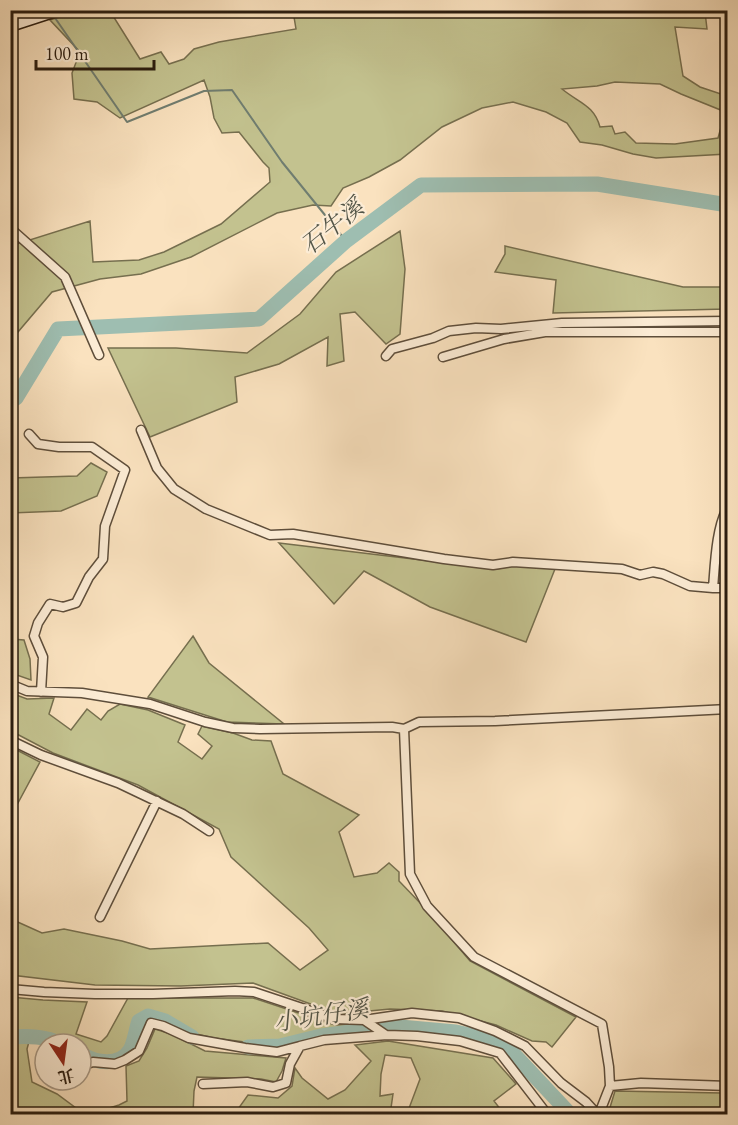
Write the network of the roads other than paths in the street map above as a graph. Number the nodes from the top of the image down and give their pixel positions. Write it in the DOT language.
graph roads {
  1 [pos="56,10"];
  2 [pos="10,25"];
  3 [pos="10,228"];
  4 [pos="728,321"];
  5 [pos="728,332"];
  6 [pos="99,355"];
  7 [pos="386,356"];
  8 [pos="443,357"];
  9 [pos="141,429"];
  10 [pos="29,434"];
  11 [pos="728,507"];
  12 [pos="713,588"];
  13 [pos="728,588"];
  14 [pos="10,684"];
  15 [pos="41,692"];
  16 [pos="728,709"];
  17 [pos="404,729"];
  18 [pos="10,740"];
  19 [pos="156,801"];
  20 [pos="209,831"];
  21 [pos="100,916"];
  22 [pos="10,989"];
  23 [pos="364,1020"];
  24 [pos="387,1035"];
  25 [pos="300,1046"];
  26 [pos="93,1062"];
  27 [pos="203,1084"];
  28 [pos="610,1086"];
  29 [pos="728,1086"];
  30 [pos="547,1114"];
  31 [pos="598,1114"];
  1 -- 2 [label="main road"];
  3 -- 6 [label="street"];
  4 -- 7 [label="street"];
  5 -- 8 [label="street"];
  9 -- 12 [label="street"];
  10 -- 15 [label="street"];
  11 -- 12 [label="street"];
  12 -- 13 [label="street"];
  14 -- 15 [label="street"];
  15 -- 17 [label="street"];
  16 -- 17 [label="street"];
  17 -- 28 [label="street"];
  18 -- 19 [label="street"];
  19 -- 20 [label="street"];
  19 -- 21 [label="street"];
  22 -- 23 [label="street"];
  23 -- 24 [label="street"];
  23 -- 31 [label="street"];
  24 -- 25 [label="street"];
  24 -- 30 [label="street"];
  25 -- 26 [label="street"];
  25 -- 27 [label="street"];
  28 -- 29 [label="street"];
  28 -- 31 [label="street"];
}
